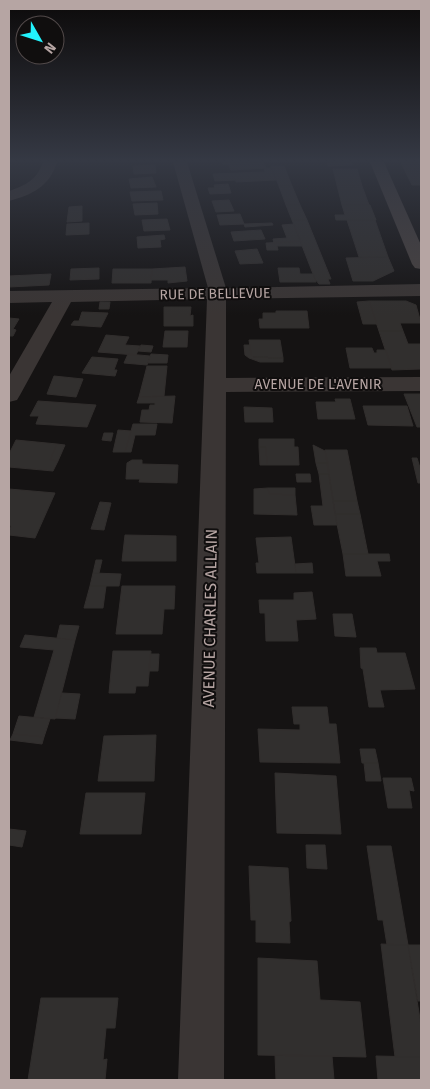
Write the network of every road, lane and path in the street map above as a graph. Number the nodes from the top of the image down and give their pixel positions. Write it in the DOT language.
graph roads {
  1 [pos="195,213"];
  2 [pos="399,213"];
  3 [pos="421,264"];
  4 [pos="421,290"];
  5 [pos="217,294"];
  6 [pos="65,296"];
  7 [pos="9,297"];
  8 [pos="421,384"];
  9 [pos="215,385"];
  10 [pos="9,395"];
  11 [pos="201,1080"];
  1 -- 5 [label="street, AVENUE CHARLES ALLAIN"];
  2 -- 3 [label="street"];
  4 -- 5 [label="street, RUE DE BELLEVUE"];
  5 -- 6 [label="street, RUE DE BELLEVUE"];
  5 -- 9 [label="street, AVENUE CHARLES ALLAIN"];
  6 -- 7 [label="street, RUE DE BELLEVUE"];
  6 -- 10 [label="street"];
  8 -- 9 [label="street, AVENUE DE L'AVENIR"];
  9 -- 11 [label="street, AVENUE CHARLES ALLAIN"];
}
